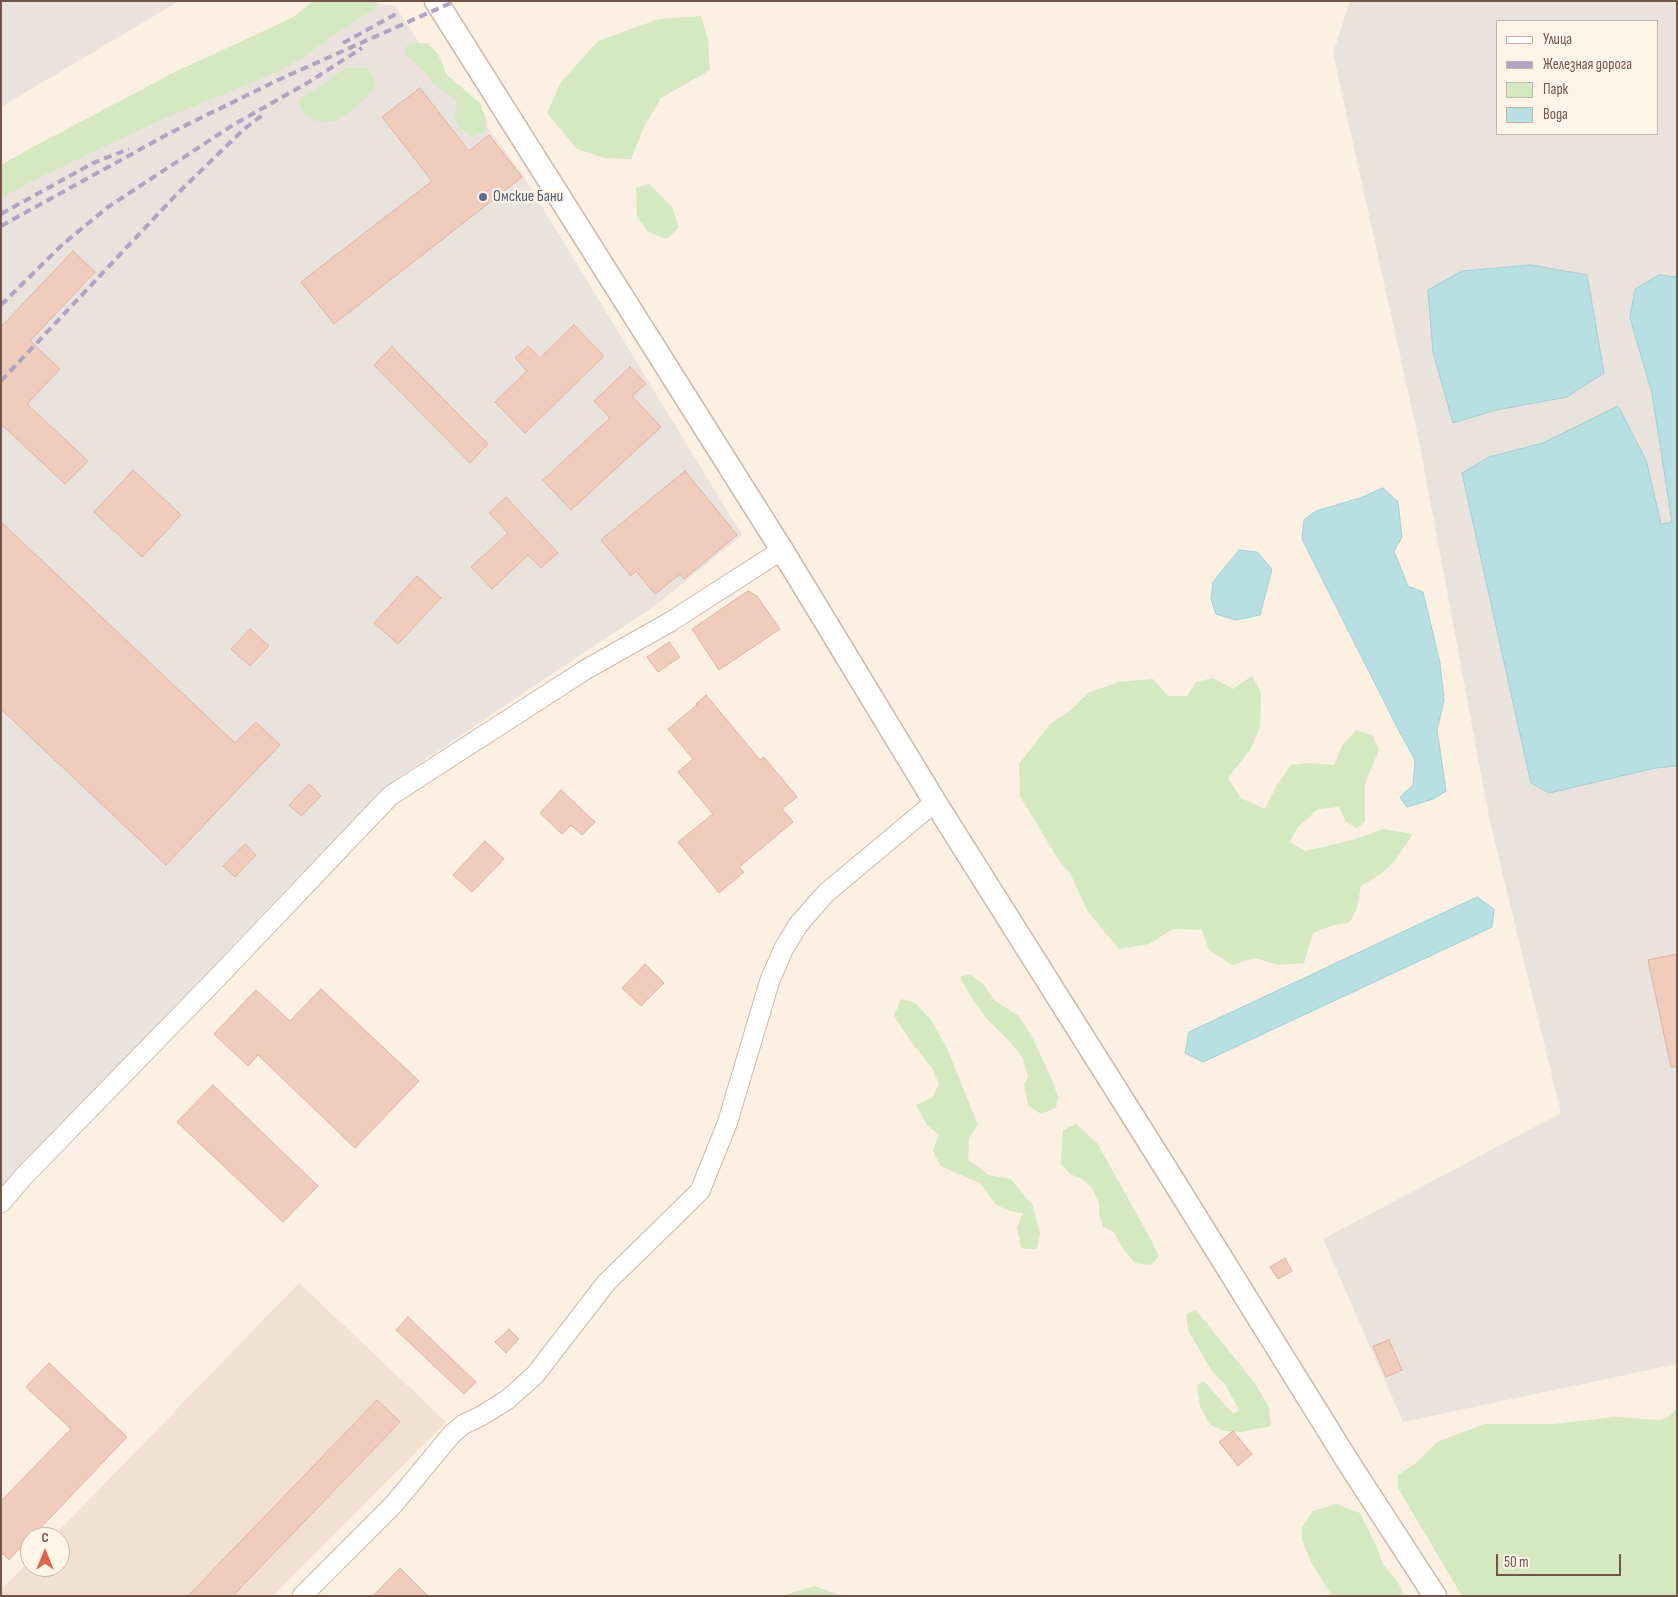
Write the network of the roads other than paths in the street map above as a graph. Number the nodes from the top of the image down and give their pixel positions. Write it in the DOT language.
graph roads {
  1 [pos="436,1"];
  2 [pos="782,550"];
  3 [pos="934,802"];
  4 [pos="1,1203"];
  5 [pos="302,1596"];
  6 [pos="1435,1596"];
  1 -- 2 [label="street"];
  2 -- 3 [label="street"];
  2 -- 4 [label="street"];
  3 -- 5 [label="street"];
  3 -- 6 [label="street"];
}
